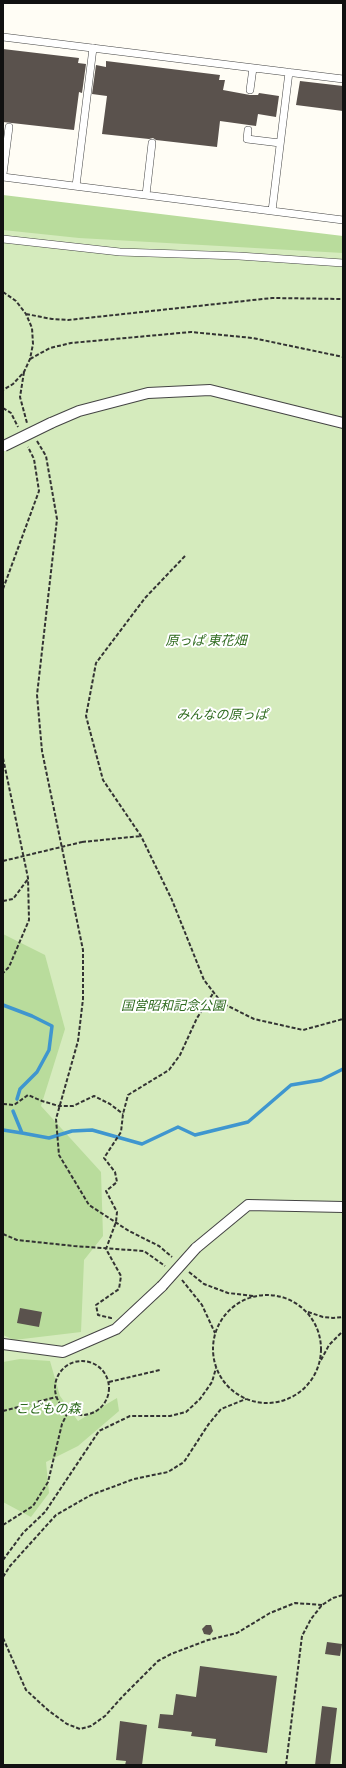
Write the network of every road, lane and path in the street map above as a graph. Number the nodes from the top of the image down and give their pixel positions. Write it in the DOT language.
graph roads {
  1 [pos="3,37"];
  2 [pos="93,48"];
  3 [pos="253,68"];
  4 [pos="289,72"];
  5 [pos="343,79"];
  6 [pos="250,90"];
  7 [pos="9,127"];
  8 [pos="248,130"];
  9 [pos="152,143"];
  10 [pos="280,143"];
  11 [pos="3,176"];
  12 [pos="76,186"];
  13 [pos="146,195"];
  14 [pos="272,211"];
  15 [pos="343,220"];
  16 [pos="3,238"];
  17 [pos="343,263"];
  18 [pos="3,292"];
  19 [pos="343,299"];
  20 [pos="26,314"];
  21 [pos="343,357"];
  22 [pos="30,359"];
  23 [pos="24,372"];
  24 [pos="3,390"];
  25 [pos="3,408"];
  26 [pos="343,423"];
  27 [pos="28,427"];
  28 [pos="21,433"];
  29 [pos="36,438"];
  30 [pos="28,446"];
  31 [pos="4,447"];
  32 [pos="185,556"];
  33 [pos="3,590"];
  34 [pos="3,758"];
  35 [pos="141,836"];
  36 [pos="3,861"];
  37 [pos="28,878"];
  38 [pos="3,902"];
  39 [pos="3,973"];
  40 [pos="214,992"];
  41 [pos="343,1019"];
  42 [pos="3,1104"];
  43 [pos="59,1106"];
  44 [pos="123,1114"];
  45 [pos="343,1207"];
  46 [pos="116,1222"];
  47 [pos="3,1234"];
  48 [pos="106,1249"];
  49 [pos="176,1260"];
  50 [pos="168,1268"];
  51 [pos="187,1270"];
  52 [pos="180,1276"];
  53 [pos="253,1296"];
  54 [pos="306,1311"];
  55 [pos="343,1317"];
  56 [pos="116,1330"];
  57 [pos="343,1331"];
  58 [pos="215,1333"];
  59 [pos="3,1344"];
  60 [pos="320,1363"];
  61 [pos="216,1368"];
  62 [pos="160,1370"];
  63 [pos="109,1382"];
  64 [pos="56,1397"];
  65 [pos="246,1399"];
  66 [pos="3,1411"];
  67 [pos="68,1412"];
  68 [pos="3,1525"];
  69 [pos="3,1560"];
  70 [pos="3,1577"];
  71 [pos="343,1595"];
  72 [pos="322,1605"];
  73 [pos="3,1638"];
  74 [pos="286,1765"];
  1 -- 2 [label="lane"];
  2 -- 3 [label="lane"];
  2 -- 12 [label="lane"];
  3 -- 4 [label="lane"];
  3 -- 6 [label="lane"];
  4 -- 5 [label="lane"];
  4 -- 10 [label="lane"];
  7 -- 11 [label="lane"];
  8 -- 10 [label="lane"];
  9 -- 13 [label="lane"];
  10 -- 14 [label="lane"];
  11 -- 12 [label="lane"];
  12 -- 13 [label="lane"];
  13 -- 14 [label="lane"];
  14 -- 15 [label="lane"];
  16 -- 17 [label="lane"];
  18 -- 20 [label="path"];
  19 -- 20 [label="path"];
  20 -- 22 [label="path"];
  21 -- 22 [label="path"];
  22 -- 23 [label="path"];
  23 -- 24 [label="path"];
  23 -- 27 [label="path"];
  25 -- 28 [label="path"];
  26 -- 31 [label="street, bridge"];
  29 -- 43 [label="path"];
  30 -- 33 [label="path"];
  32 -- 35 [label="path"];
  34 -- 37 [label="path"];
  35 -- 36 [label="path, bridge"];
  35 -- 40 [label="path"];
  37 -- 38 [label="path"];
  37 -- 39 [label="path"];
  40 -- 41 [label="path"];
  40 -- 44 [label="path"];
  42 -- 43 [label="path"];
  43 -- 44 [label="path"];
  43 -- 46 [label="path"];
  44 -- 46 [label="path"];
  45 -- 56 [label="street, bridge"];
  46 -- 48 [label="path"];
  46 -- 49 [label="path"];
  47 -- 48 [label="path"];
  48 -- 50 [label="path"];
  48 -- 56 [label="path"];
  51 -- 53 [label="path"];
  52 -- 58 [label="path"];
  53 -- 54 [label="path"];
  53 -- 58 [label="path"];
  54 -- 55 [label="path"];
  54 -- 60 [label="path"];
  56 -- 59 [label="street"];
  57 -- 60 [label="path"];
  58 -- 61 [label="path"];
  60 -- 65 [label="path"];
  61 -- 65 [label="path"];
  61 -- 69 [label="path"];
  62 -- 63 [label="path"];
  63 -- 64 [label="path"];
  63 -- 67 [label="path"];
  64 -- 66 [label="path"];
  64 -- 67 [label="path"];
  65 -- 70 [label="path"];
  67 -- 68 [label="path"];
  71 -- 72 [label="path"];
  72 -- 73 [label="path"];
  72 -- 74 [label="path"];
}
